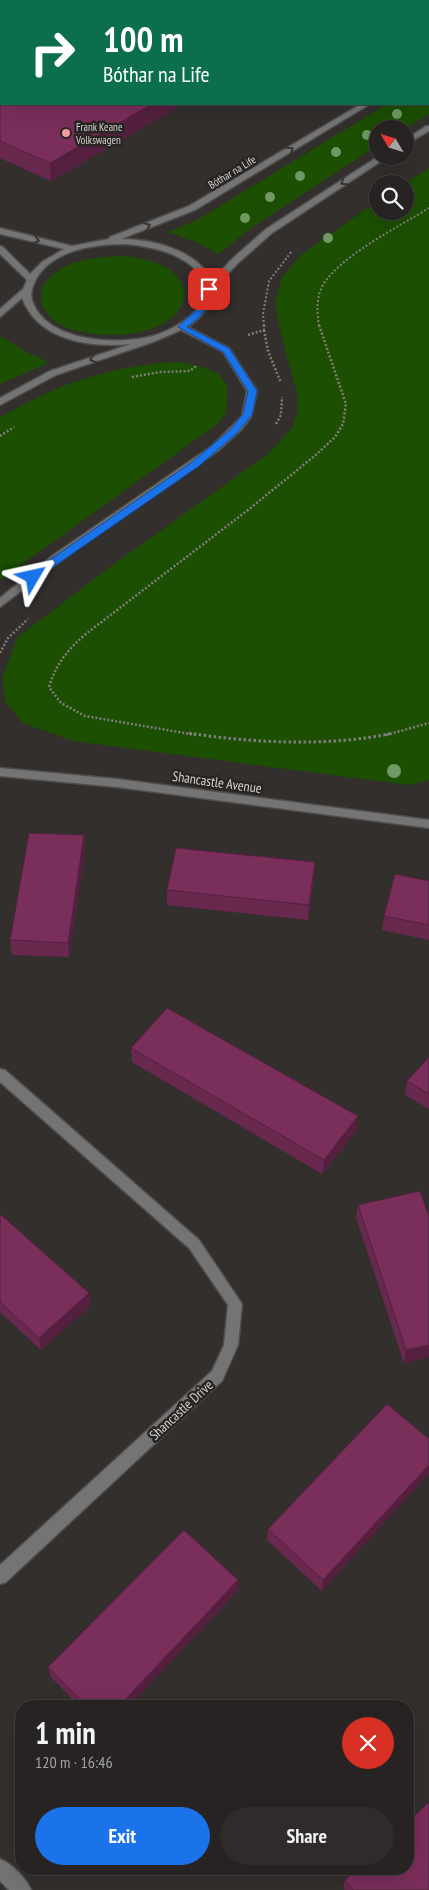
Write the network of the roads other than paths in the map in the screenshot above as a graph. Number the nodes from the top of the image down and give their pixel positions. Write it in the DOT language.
graph roads {
  1 [pos="364,105"];
  2 [pos="429,128"];
  3 [pos="414,138"];
  4 [pos="371,165"];
  5 [pos="0,231"];
  6 [pos="102,243"];
  7 [pos="0,249"];
  8 [pos="72,249"];
  9 [pos="29,278"];
  10 [pos="209,289"];
  11 [pos="24,291"];
  12 [pos="0,314"];
  13 [pos="182,327"];
  14 [pos="155,338"];
  15 [pos="0,402"];
  16 [pos="0,604"];
  17 [pos="0,772"];
  18 [pos="429,824"];
  19 [pos="0,1074"];
  20 [pos="0,1576"];
  21 [pos="0,1868"];
  22 [pos="22,1890"];
  6 -- 1 [label="street, Bóthar na Life, one-way"];
  2 -- 3 [label="street"];
  4 -- 10 [label="street, one-way"];
  5 -- 8 [label="street, one-way"];
  6 -- 8 [label="street, Bóthar na Life"];
  6 -- 10 [label="street, Bóthar na Life"];
  7 -- 9 [label="street"];
  8 -- 9 [label="street, Bóthar na Life"];
  9 -- 11 [label="street, Bóthar na Life"];
  10 -- 13 [label="street"];
  11 -- 12 [label="street, Bóthar na Life"];
  11 -- 14 [label="street"];
  13 -- 14 [label="street"];
  13 -- 16 [label="street"];
  14 -- 15 [label="street, one-way"];
  17 -- 18 [label="street, Shancastle Avenue"];
  19 -- 20 [label="street, Shancastle Drive"];
  21 -- 22 [label="street"];
}
